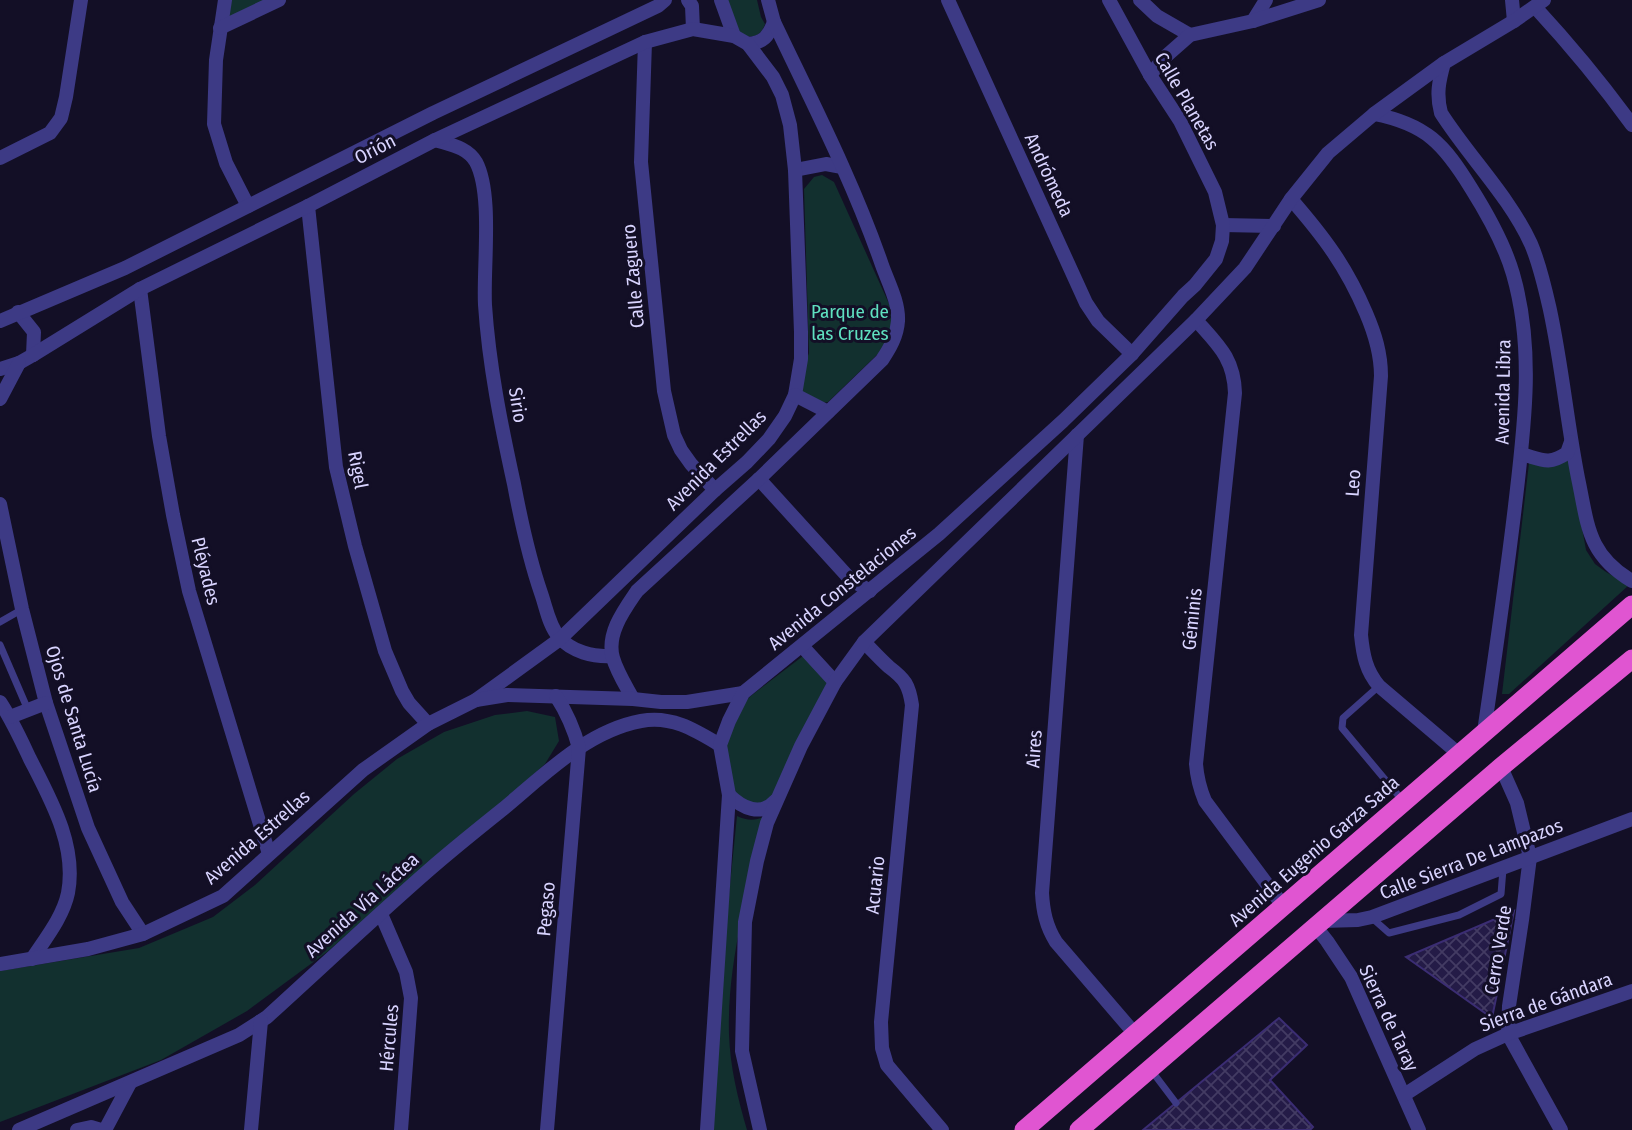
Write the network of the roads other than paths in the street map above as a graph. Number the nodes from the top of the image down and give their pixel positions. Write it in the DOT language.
graph roads {
  1 [pos="81,0"];
  2 [pos="225,0"];
  3 [pos="279,0"];
  4 [pos="665,0"];
  5 [pos="688,0"];
  6 [pos="721,0"];
  7 [pos="768,0"];
  8 [pos="948,0"];
  9 [pos="1109,0"];
  10 [pos="1140,0"];
  11 [pos="1266,0"];
  12 [pos="1319,0"];
  13 [pos="1512,0"];
  14 [pos="1540,3"];
  15 [pos="1252,21"];
  16 [pos="1514,21"];
  17 [pos="774,22"];
  18 [pos="220,28"];
  19 [pos="693,29"];
  20 [pos="1191,35"];
  21 [pos="734,36"];
  22 [pos="645,42"];
  23 [pos="748,44"];
  24 [pos="1444,63"];
  25 [pos="1150,75"];
  26 [pos="1374,114"];
  27 [pos="1632,125"];
  28 [pos="435,140"];
  29 [pos="0,158"];
  30 [pos="842,167"];
  31 [pos="795,170"];
  32 [pos="1291,199"];
  33 [pos="248,206"];
  34 [pos="308,206"];
  35 [pos="1223,225"];
  36 [pos="1274,226"];
  37 [pos="140,289"];
  38 [pos="18,312"];
  39 [pos="1196,320"];
  40 [pos="0,321"];
  41 [pos="1132,354"];
  42 [pos="33,355"];
  43 [pos="19,363"];
  44 [pos="0,369"];
  45 [pos="795,395"];
  46 [pos="0,399"];
  47 [pos="828,412"];
  48 [pos="1077,435"];
  49 [pos="1571,442"];
  50 [pos="1521,454"];
  51 [pos="760,479"];
  52 [pos="715,490"];
  53 [pos="0,504"];
  54 [pos="1632,581"];
  55 [pos="870,591"];
  56 [pos="1632,605"];
  57 [pos="22,609"];
  58 [pos="0,622"];
  59 [pos="560,639"];
  60 [pos="864,642"];
  61 [pos="0,645"];
  62 [pos="802,646"];
  63 [pos="612,656"];
  64 [pos="1632,659"];
  65 [pos="835,682"];
  66 [pos="1380,686"];
  67 [pos="743,693"];
  68 [pos="556,696"];
  69 [pos="633,698"];
  70 [pos="476,700"];
  71 [pos="0,702"];
  72 [pos="46,703"];
  73 [pos="28,710"];
  74 [pos="10,717"];
  75 [pos="428,724"];
  76 [pos="1484,732"];
  77 [pos="720,745"];
  78 [pos="579,748"];
  79 [pos="1459,754"];
  80 [pos="1501,767"];
  81 [pos="729,795"];
  82 [pos="778,798"];
  83 [pos="1404,802"];
  84 [pos="1632,818"];
  85 [pos="269,854"];
  86 [pos="1530,857"];
  87 [pos="1503,867"];
  88 [pos="1284,907"];
  89 [pos="381,914"];
  90 [pos="1372,917"];
  91 [pos="1319,924"];
  92 [pos="143,934"];
  93 [pos="32,959"];
  94 [pos="0,964"];
  95 [pos="1632,991"];
  96 [pos="261,1021"];
  97 [pos="1135,1034"];
  98 [pos="1508,1034"];
  99 [pos="1150,1069"];
  100 [pos="130,1083"];
  101 [pos="1404,1095"];
  102 [pos="1175,1103"];
  103 [pos="25,1128"];
  104 [pos="48,1130"];
  105 [pos="77,1130"];
  106 [pos="103,1130"];
  107 [pos="251,1130"];
  108 [pos="401,1130"];
  109 [pos="547,1130"];
  110 [pos="707,1130"];
  111 [pos="759,1130"];
  112 [pos="942,1130"];
  113 [pos="1024,1130"];
  114 [pos="1079,1130"];
  115 [pos="1419,1130"];
  116 [pos="1561,1130"];
  1 -- 29 [label="street"];
  2 -- 18 [label="street"];
  3 -- 18 [label="street"];
  4 -- 33 [label="street, Orión"];
  5 -- 19 [label="street"];
  6 -- 21 [label="street"];
  7 -- 17 [label="street"];
  8 -- 41 [label="street, Andrómeda"];
  9 -- 25 [label="street, Calle Planetas"];
  10 -- 20 [label="street, Calle Planetas"];
  11 -- 15 [label="street"];
  12 -- 15 [label="street"];
  13 -- 16 [label="street"];
  14 -- 16 [label="street"];
  14 -- 27 [label="street"];
  15 -- 20 [label="street"];
  16 -- 24 [label="street"];
  17 -- 23 [label="street"];
  17 -- 30 [label="street"];
  18 -- 33 [label="street"];
  19 -- 21 [label="street, Orión"];
  19 -- 22 [label="street, Orión"];
  20 -- 25 [label="street"];
  21 -- 23 [label="street, Orión"];
  22 -- 28 [label="street, Orión"];
  22 -- 52 [label="street, Calle Zaguero"];
  23 -- 31 [label="street, Avenida Estrellas"];
  24 -- 26 [label="street"];
  24 -- 49 [label="street"];
  25 -- 35 [label="street, Calle Planetas"];
  26 -- 32 [label="street"];
  26 -- 50 [label="street, Avenida Libra"];
  28 -- 34 [label="street, Orión"];
  28 -- 59 [label="street, Sirio"];
  30 -- 31 [label="street"];
  30 -- 47 [label="street"];
  31 -- 45 [label="street, Avenida Estrellas"];
  32 -- 36 [label="street"];
  32 -- 66 [label="street, Leo"];
  33 -- 38 [label="street, Orión"];
  34 -- 37 [label="street, Orión"];
  34 -- 75 [label="street, Rigel"];
  35 -- 36 [label="street"];
  35 -- 41 [label="street, Avenida Constelaciones"];
  36 -- 39 [label="street"];
  37 -- 42 [label="street, Orión"];
  37 -- 85 [label="street, Pléyades"];
  38 -- 40 [label="street, Orión"];
  38 -- 42 [label="street"];
  39 -- 48 [label="street"];
  39 -- 88 [label="street, Géminis"];
  41 -- 55 [label="street, Avenida Constelaciones"];
  42 -- 43 [label="street, Orión"];
  43 -- 44 [label="street, Orión"];
  43 -- 46 [label="street"];
  45 -- 47 [label="street"];
  45 -- 52 [label="street, Avenida Estrellas"];
  47 -- 51 [label="street"];
  48 -- 60 [label="street"];
  48 -- 97 [label="street, Aires"];
  49 -- 50 [label="street"];
  49 -- 54 [label="street"];
  50 -- 76 [label="street, Avenida Libra"];
  51 -- 55 [label="street"];
  51 -- 63 [label="street"];
  52 -- 59 [label="street, Avenida Estrellas"];
  53 -- 57 [label="street, Ojos de Santa Lucía"];
  55 -- 62 [label="street, Avenida Constelaciones"];
  56 -- 76 [label="highway, Avenida Eugenio Garza Sada"];
  57 -- 58 [label="lane"];
  57 -- 72 [label="street, Ojos de Santa Lucía"];
  59 -- 63 [label="street"];
  59 -- 70 [label="street, Avenida Estrellas"];
  60 -- 65 [label="street"];
  60 -- 112 [label="street, Acuario"];
  61 -- 73 [label="lane"];
  62 -- 65 [label="street"];
  62 -- 67 [label="street, Avenida Constelaciones"];
  63 -- 69 [label="street"];
  64 -- 80 [label="highway"];
  65 -- 82 [label="street"];
  66 -- 79 [label="street, Leo"];
  66 -- 83 [label="lane"];
  67 -- 69 [label="street"];
  67 -- 77 [label="street, Avenida Constelaciones"];
  68 -- 69 [label="street"];
  68 -- 70 [label="street, Avenida Estrellas"];
  68 -- 78 [label="street, Pegaso"];
  70 -- 75 [label="street, Avenida Estrellas"];
  71 -- 74 [label="street"];
  72 -- 73 [label="street"];
  72 -- 92 [label="street, Ojos de Santa Lucía"];
  73 -- 74 [label="street"];
  74 -- 93 [label="street"];
  75 -- 85 [label="street, Avenida Estrellas"];
  76 -- 79 [label="highway, Avenida Eugenio Garza Sada"];
  77 -- 78 [label="street, Avenida Vía Láctea"];
  77 -- 81 [label="street"];
  78 -- 89 [label="street, Avenida Vía Láctea"];
  78 -- 109 [label="street, Pegaso"];
  79 -- 83 [label="highway, Avenida Eugenio Garza Sada"];
  80 -- 86 [label="street, Cerro Verde"];
  80 -- 91 [label="highway"];
  81 -- 82 [label="street"];
  81 -- 110 [label="street"];
  82 -- 111 [label="street"];
  83 -- 88 [label="highway, Avenida Eugenio Garza Sada"];
  84 -- 86 [label="street, Calle Sierra De Lampazos"];
  85 -- 92 [label="street, Avenida Estrellas"];
  86 -- 87 [label="street, Calle Sierra De Lampazos"];
  86 -- 98 [label="street, Cerro Verde"];
  87 -- 90 [label="street, Calle Sierra De Lampazos"];
  87 -- 90 [label="lane"];
  88 -- 97 [label="highway, Avenida Eugenio Garza Sada"];
  89 -- 96 [label="street, Avenida Vía Láctea"];
  89 -- 108 [label="street, Hércules"];
  90 -- 91 [label="street, Calle Sierra De Lampazos"];
  91 -- 99 [label="highway"];
  91 -- 101 [label="street, Sierra de Taray"];
  92 -- 93 [label="street, Avenida Estrellas"];
  93 -- 94 [label="street, Avenida Estrellas"];
  95 -- 98 [label="street, Sierra de Gándara"];
  96 -- 100 [label="street, Avenida Vía Láctea"];
  96 -- 107 [label="street"];
  97 -- 113 [label="highway, Avenida Eugenio Garza Sada"];
  98 -- 101 [label="street, Sierra de Gándara"];
  98 -- 116 [label="street"];
  99 -- 102 [label="lane"];
  99 -- 114 [label="highway"];
  100 -- 103 [label="street, Avenida Vía Láctea"];
  100 -- 106 [label="street"];
  101 -- 115 [label="street, Sierra de Taray"];
  103 -- 104 [label="street"];
  105 -- 106 [label="street"];
}
